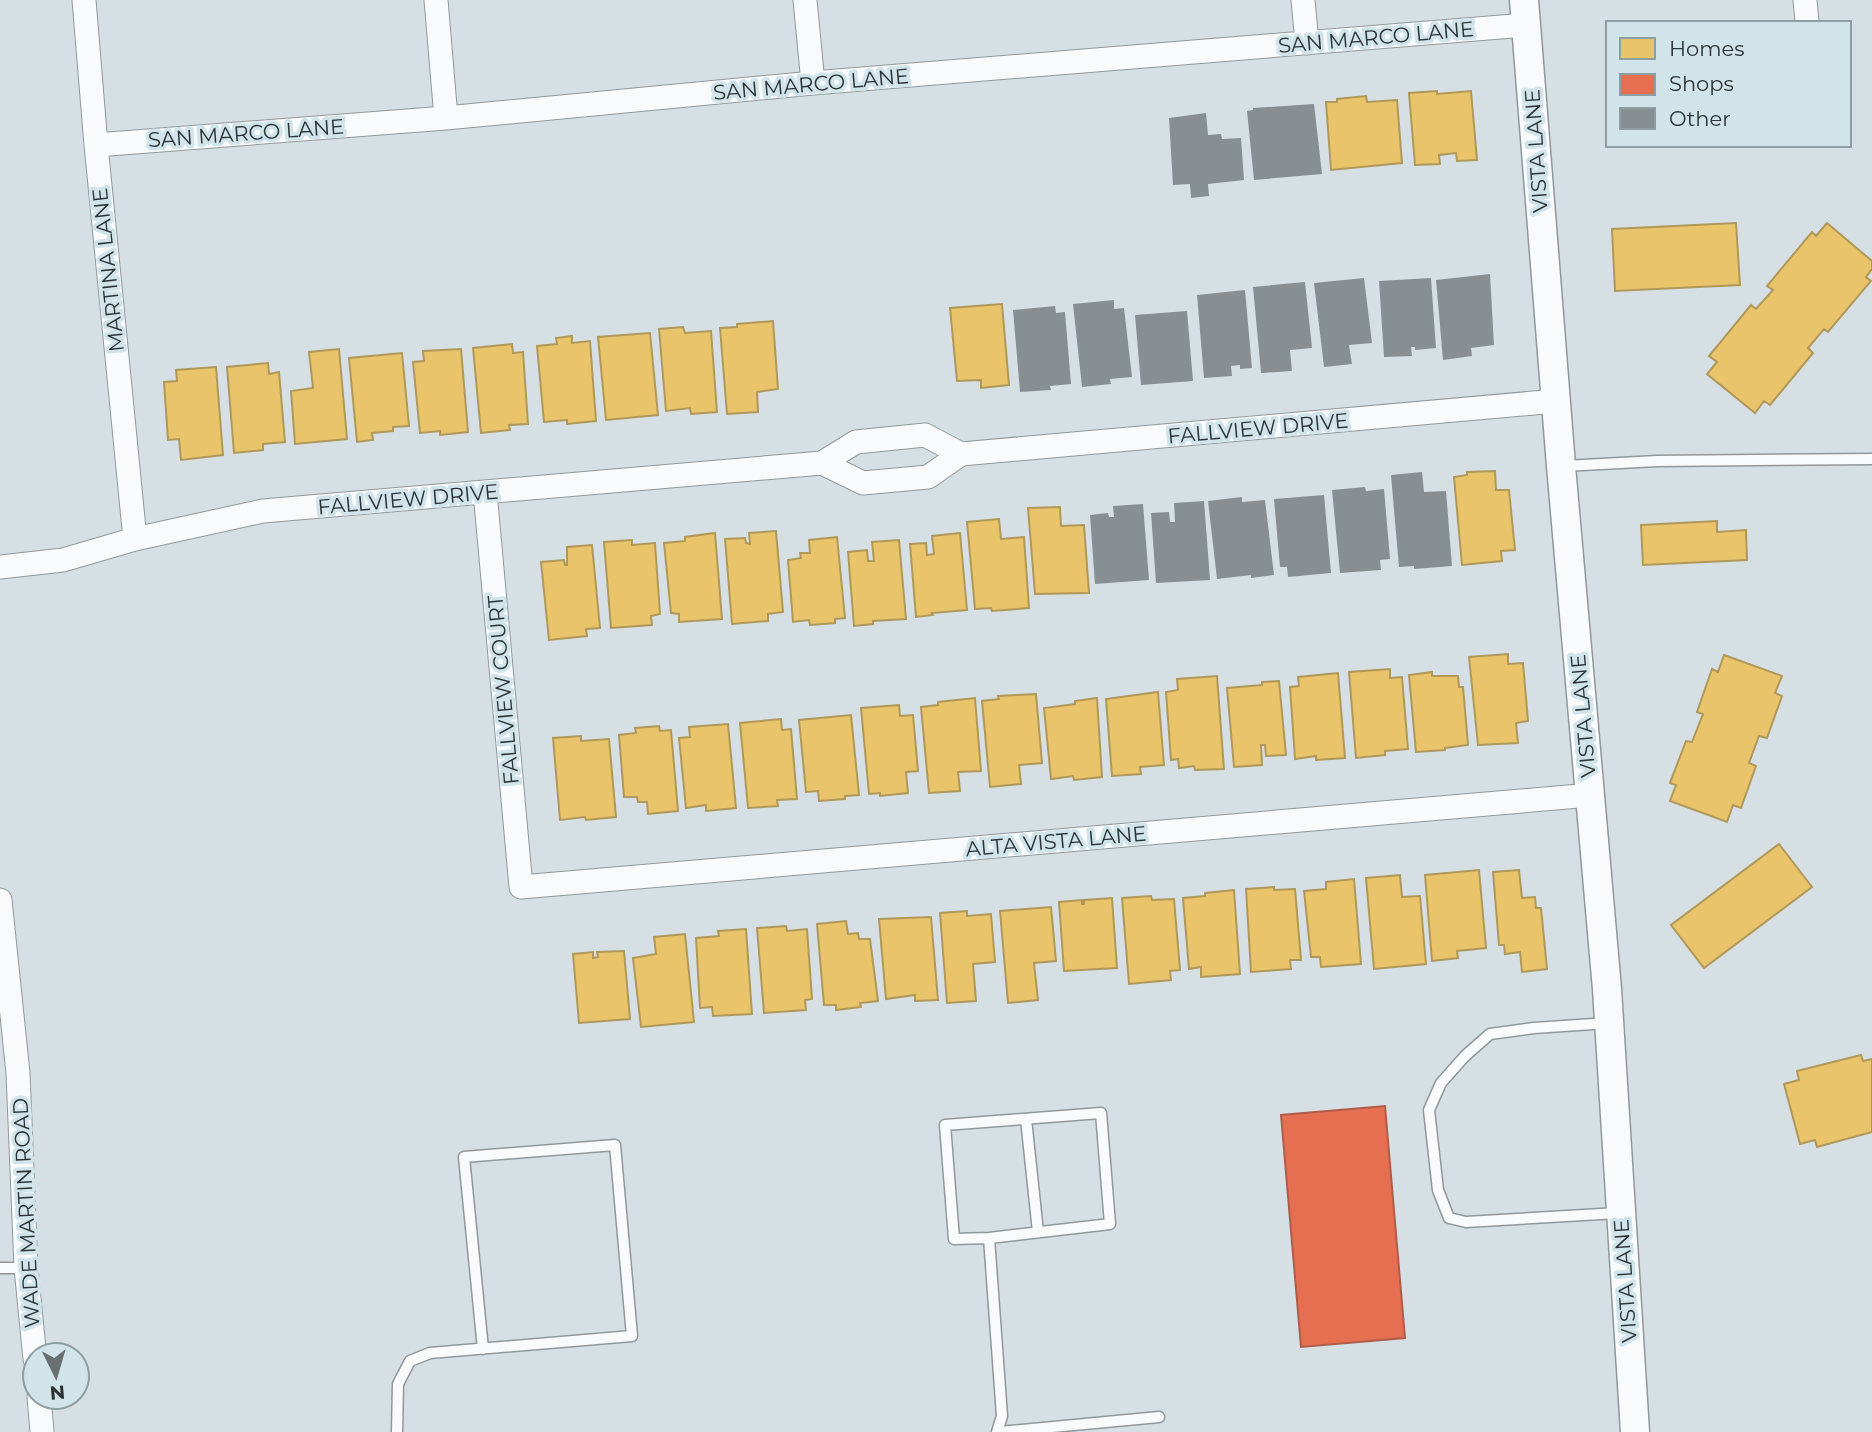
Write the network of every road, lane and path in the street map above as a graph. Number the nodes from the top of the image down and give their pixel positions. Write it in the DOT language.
graph roads {
  1 [pos="85,0"];
  2 [pos="436,0"];
  3 [pos="805,0"];
  4 [pos="1303,0"];
  5 [pos="1525,12"];
  6 [pos="1307,43"];
  7 [pos="813,83"];
  8 [pos="446,118"];
  9 [pos="96,145"];
  10 [pos="1556,401"];
  11 [pos="961,454"];
  12 [pos="1872,459"];
  13 [pos="822,463"];
  14 [pos="1561,466"];
  15 [pos="485,492"];
  16 [pos="135,539"];
  17 [pos="0,567"];
  18 [pos="1591,795"];
  19 [pos="521,887"];
  20 [pos="0,900"];
  21 [pos="1609,1023"];
  22 [pos="1026,1119"];
  23 [pos="1621,1213"];
  24 [pos="1038,1232"];
  25 [pos="989,1238"];
  26 [pos="0,1268"];
  27 [pos="26,1269"];
  28 [pos="33,1341"];
  29 [pos="483,1349"];
  30 [pos="40,1411"];
  31 [pos="1159,1417"];
  32 [pos="42,1432"];
  33 [pos="397,1432"];
  34 [pos="998,1432"];
  35 [pos="1635,1432"];
  1 -- 9 [label="street, MARTINA LANE"];
  2 -- 8 [label="street"];
  3 -- 7 [label="street"];
  4 -- 6 [label="street"];
  5 -- 6 [label="street, SAN MARCO LANE"];
  5 -- 10 [label="street, VISTA LANE"];
  6 -- 7 [label="street, SAN MARCO LANE"];
  7 -- 8 [label="street, SAN MARCO LANE"];
  8 -- 9 [label="street, SAN MARCO LANE"];
  9 -- 16 [label="street, MARTINA LANE"];
  10 -- 11 [label="street, FALLVIEW DRIVE"];
  10 -- 14 [label="street, VISTA LANE"];
  11 -- 13 [label="street, FALLVIEW DRIVE"];
  11 -- 13 [label="street, FALLVIEW DRIVE"];
  12 -- 14 [label="lane"];
  13 -- 15 [label="street, FALLVIEW DRIVE"];
  14 -- 18 [label="street, VISTA LANE"];
  15 -- 16 [label="street, FALLVIEW DRIVE"];
  15 -- 19 [label="street, FALLVIEW COURT"];
  16 -- 17 [label="street, FALLVIEW DRIVE"];
  18 -- 19 [label="street, ALTA VISTA LANE"];
  18 -- 21 [label="street, VISTA LANE"];
  20 -- 27 [label="street, WADE MARTIN ROAD"];
  21 -- 23 [label="street, VISTA LANE"];
  21 -- 23 [label="lane"];
  22 -- 24 [label="lane"];
  22 -- 24 [label="lane"];
  22 -- 25 [label="lane"];
  23 -- 35 [label="street, VISTA LANE"];
  24 -- 25 [label="lane"];
  25 -- 34 [label="lane"];
  26 -- 27 [label="lane"];
  27 -- 28 [label="street, WADE MARTIN ROAD"];
  29 -- 29 [label="lane"];
  29 -- 33 [label="lane"];
  30 -- 32 [label="street"];
  31 -- 34 [label="lane"];
}
